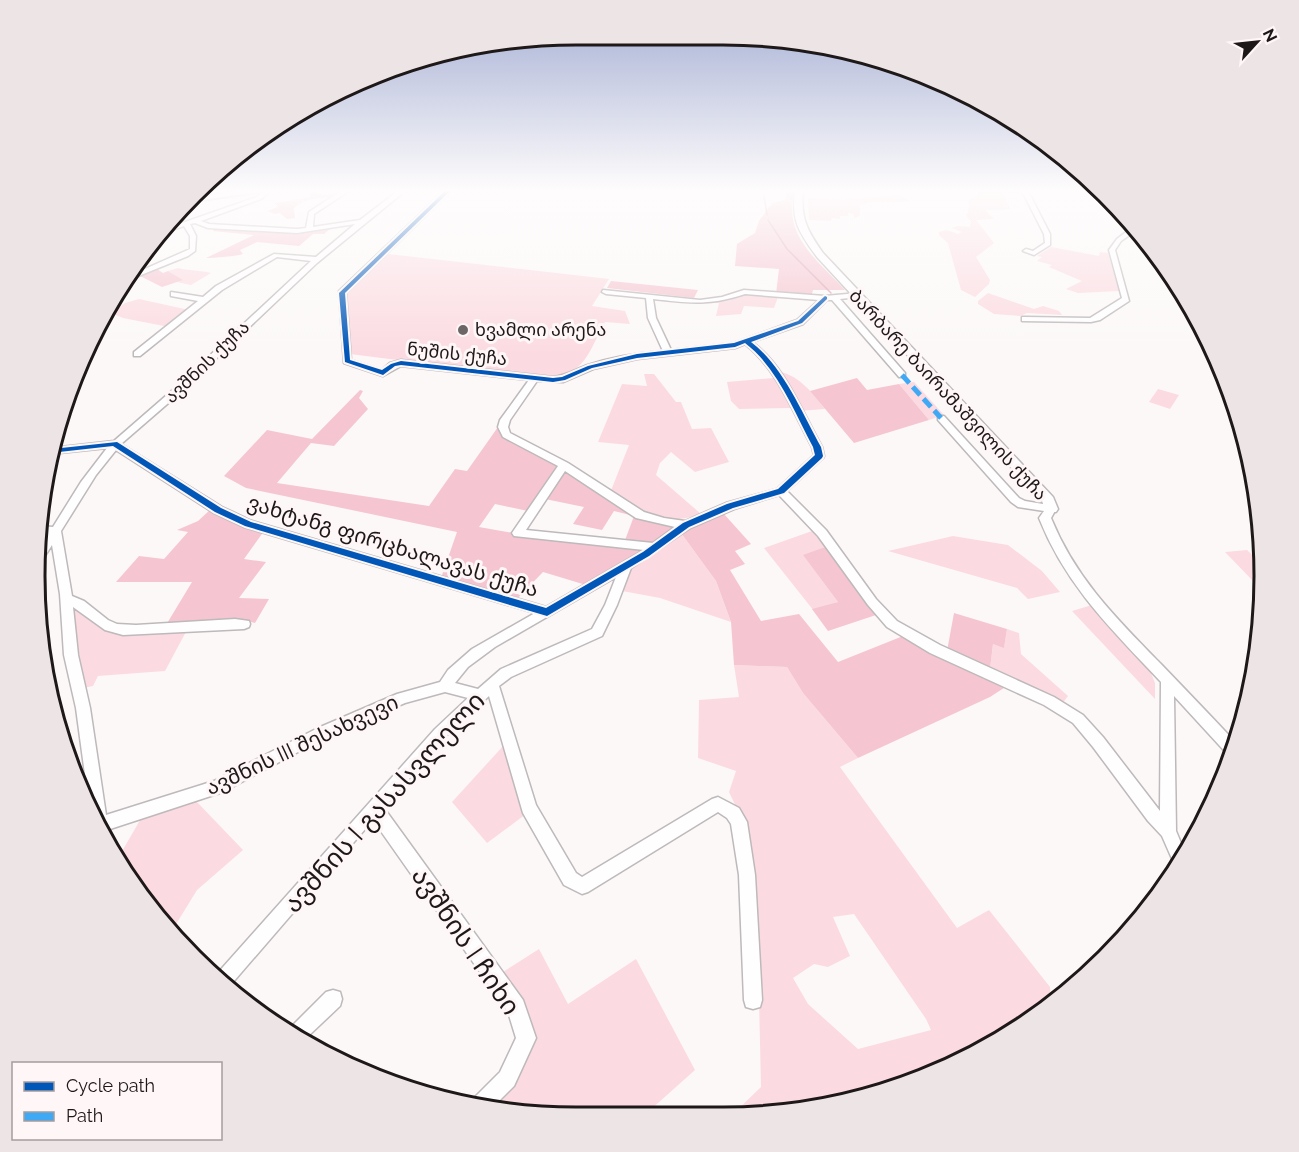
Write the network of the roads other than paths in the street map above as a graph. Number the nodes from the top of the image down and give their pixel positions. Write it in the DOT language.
graph roads {
  1 [pos="194,245"];
  2 [pos="333,245"];
  3 [pos="392,245"];
  4 [pos="813,245"];
  5 [pos="1047,245"];
  6 [pos="1116,245"];
  7 [pos="1026,251"];
  8 [pos="316,259"];
  9 [pos="139,274"];
  10 [pos="606,292"];
  11 [pos="174,294"];
  12 [pos="855,295"];
  13 [pos="649,296"];
  14 [pos="829,298"];
  15 [pos="205,300"];
  16 [pos="1025,319"];
  17 [pos="746,341"];
  18 [pos="667,351"];
  19 [pos="137,354"];
  20 [pos="902,375"];
  21 [pos="533,380"];
  22 [pos="941,418"];
  23 [pos="116,445"];
  24 [pos="61,449"];
  25 [pos="564,465"];
  26 [pos="781,491"];
  27 [pos="1051,509"];
  28 [pos="686,525"];
  29 [pos="47,530"];
  30 [pos="56,532"];
  31 [pos="46,546"];
  32 [pos="655,547"];
  33 [pos="626,566"];
  34 [pos="66,599"];
  35 [pos="547,612"];
  36 [pos="244,624"];
  37 [pos="1168,680"];
  38 [pos="445,686"];
  39 [pos="486,689"];
  40 [pos="1227,743"];
  41 [pos="97,805"];
  42 [pos="374,808"];
  43 [pos="106,823"];
  44 [pos="1168,831"];
  45 [pos="1177,852"];
  46 [pos="227,976"];
  47 [pos="333,999"];
  48 [pos="753,1000"];
  49 [pos="301,1030"];
  50 [pos="487,1099"];
  1 -- 9 [label="street"];
  2 -- 8 [label="street, ავშნის ქუჩა"];
  3 -- 21 [label="street, ნუშის ქუჩა"];
  4 -- 12 [label="street, ბარბარე ბაირამაშვილის ქუჩა"];
  5 -- 7 [label="street"];
  6 -- 16 [label="street"];
  8 -- 15 [label="street"];
  8 -- 23 [label="street, ავშნის ქუჩა"];
  10 -- 13 [label="street"];
  11 -- 15 [label="street"];
  12 -- 14 [label="street"];
  12 -- 27 [label="street, ბარბარე ბაირამაშვილის ქუჩა"];
  13 -- 14 [label="street"];
  13 -- 18 [label="street"];
  14 -- 17 [label="street"];
  14 -- 20 [label="street, ბარბარე ბაირამაშვილის ქუჩა"];
  15 -- 19 [label="street"];
  17 -- 18 [label="street"];
  17 -- 26 [label="street, ვახტანგ ფირცხალავას ქუჩა"];
  18 -- 21 [label="street"];
  21 -- 25 [label="street"];
  22 -- 27 [label="street, ბარბარე ბაირამაშვილის ქუჩა"];
  23 -- 24 [label="street"];
  23 -- 30 [label="street, ავშნის ქუჩა"];
  23 -- 35 [label="street, ვახტანგ ფირცხალავას ქუჩა"];
  25 -- 28 [label="street"];
  25 -- 32 [label="street"];
  26 -- 28 [label="street, ვახტანგ ფირცხალავას ქუჩა"];
  26 -- 44 [label="street"];
  27 -- 37 [label="street, ბარბარე ბაირამაშვილის ქუჩა"];
  28 -- 32 [label="street, ვახტანგ ფირცხალავას ქუჩა"];
  29 -- 30 [label="street"];
  30 -- 31 [label="street, ავშნის ქუჩა"];
  30 -- 34 [label="street, ავშნის III შესახვევი"];
  32 -- 33 [label="street, ვახტანგ ფირცხალავას ქუჩა"];
  33 -- 35 [label="street, ვახტანგ ფირცხალავას ქუჩა"];
  33 -- 39 [label="street, ავშნის I გასასვლელი"];
  34 -- 36 [label="street"];
  34 -- 41 [label="street, ავშნის III შესახვევი"];
  35 -- 38 [label="street"];
  37 -- 40 [label="street, ბარბარე ბაირამაშვილის ქუჩა"];
  37 -- 44 [label="street"];
  38 -- 39 [label="street"];
  38 -- 43 [label="street, ავშნის III შესახვევი"];
  39 -- 42 [label="street, ავშნის I გასასვლელი"];
  39 -- 48 [label="street"];
  42 -- 46 [label="street, ავშნის I გასასვლელი"];
  42 -- 50 [label="street, ავშნის I ჩიხი"];
  44 -- 45 [label="street"];
  47 -- 49 [label="street"];
}
